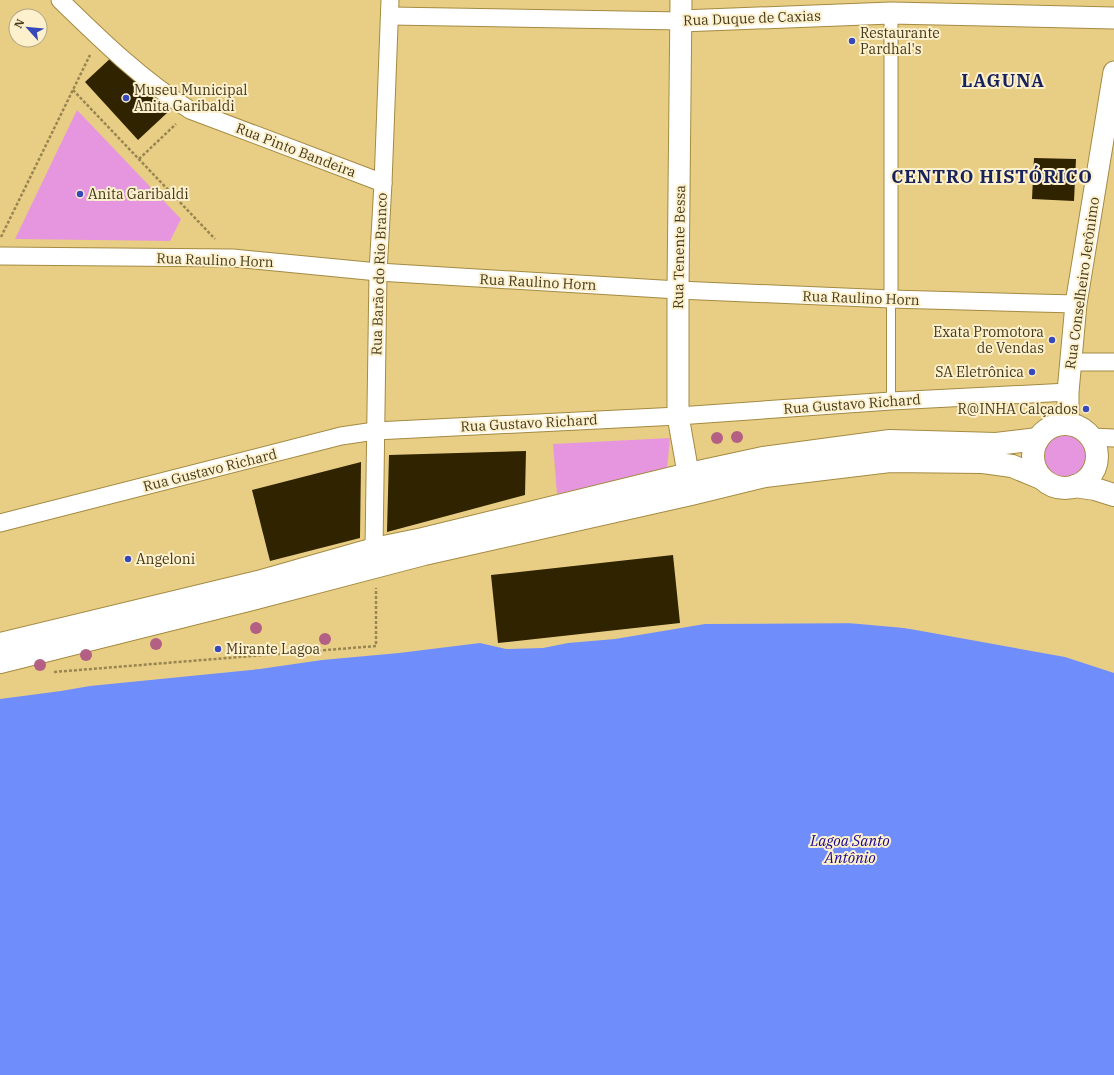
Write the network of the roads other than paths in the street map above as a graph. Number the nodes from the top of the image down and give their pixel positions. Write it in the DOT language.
graph roads {
  1 [pos="60,0"];
  2 [pos="681,0"];
  3 [pos="892,6"];
  4 [pos="390,8"];
  5 [pos="1114,18"];
  6 [pos="682,21"];
  7 [pos="1114,72"];
  8 [pos="383,183"];
  9 [pos="0,256"];
  10 [pos="378,272"];
  11 [pos="678,290"];
  12 [pos="891,299"];
  13 [pos="1076,304"];
  14 [pos="1070,362"];
  15 [pos="1114,362"];
  16 [pos="1068,392"];
  17 [pos="891,401"];
  18 [pos="678,416"];
  19 [pos="1068,424"];
  20 [pos="375,431"];
  21 [pos="1038,439"];
  22 [pos="1101,441"];
  23 [pos="1114,462"];
  24 [pos="1041,478"];
  25 [pos="690,484"];
  26 [pos="1075,486"];
  27 [pos="1114,495"];
  28 [pos="0,523"];
  29 [pos="375,558"];
  30 [pos="220,598"];
  31 [pos="0,644"];
  32 [pos="0,662"];
  1 -- 8 [label="street, Rua Pinto Bandeira"];
  2 -- 6 [label="street, Rua Tenente Bessa"];
  3 -- 5 [label="street, Rua Duque de Caxias"];
  3 -- 6 [label="street, Rua Duque de Caxias"];
  3 -- 12 [label="street"];
  4 -- 6 [label="street, Rua Duque de Caxias"];
  4 -- 8 [label="street, Rua Barão do Rio Branco"];
  6 -- 11 [label="street, Rua Tenente Bessa"];
  7 -- 13 [label="street, Rua Conselheiro Jerônimo"];
  8 -- 10 [label="street, Rua Barão do Rio Branco"];
  9 -- 10 [label="street, Rua Raulino Horn"];
  10 -- 11 [label="street, Rua Raulino Horn"];
  10 -- 20 [label="street, Rua Barão do Rio Branco"];
  11 -- 12 [label="street, Rua Raulino Horn"];
  11 -- 18 [label="street, Rua Tenente Bessa"];
  12 -- 13 [label="street, Rua Raulino Horn"];
  12 -- 17 [label="lane"];
  13 -- 14 [label="street, Rua Conselheiro Jerônimo"];
  14 -- 15 [label="street"];
  14 -- 16 [label="street, Rua Conselheiro Jerônimo"];
  16 -- 17 [label="street, Rua Gustavo Richard"];
  16 -- 19 [label="street, Rua Conselheiro Jerônimo"];
  17 -- 18 [label="street, Rua Gustavo Richard"];
  18 -- 20 [label="street, Rua Gustavo Richard"];
  18 -- 25 [label="street, Rua Tenente Bessa"];
  19 -- 21 [label="main road"];
  19 -- 22 [label="main road"];
  20 -- 28 [label="street, Rua Gustavo Richard"];
  20 -- 29 [label="street, Rua Barão do Rio Branco"];
  21 -- 24 [label="main road"];
  21 -- 25 [label="main road"];
  22 -- 23 [label="main road"];
  22 -- 26 [label="main road"];
  24 -- 25 [label="main road"];
  24 -- 26 [label="main road"];
  25 -- 29 [label="main road"];
  26 -- 27 [label="main road"];
  29 -- 30 [label="main road"];
  30 -- 31 [label="main road"];
  30 -- 32 [label="main road"];
}
